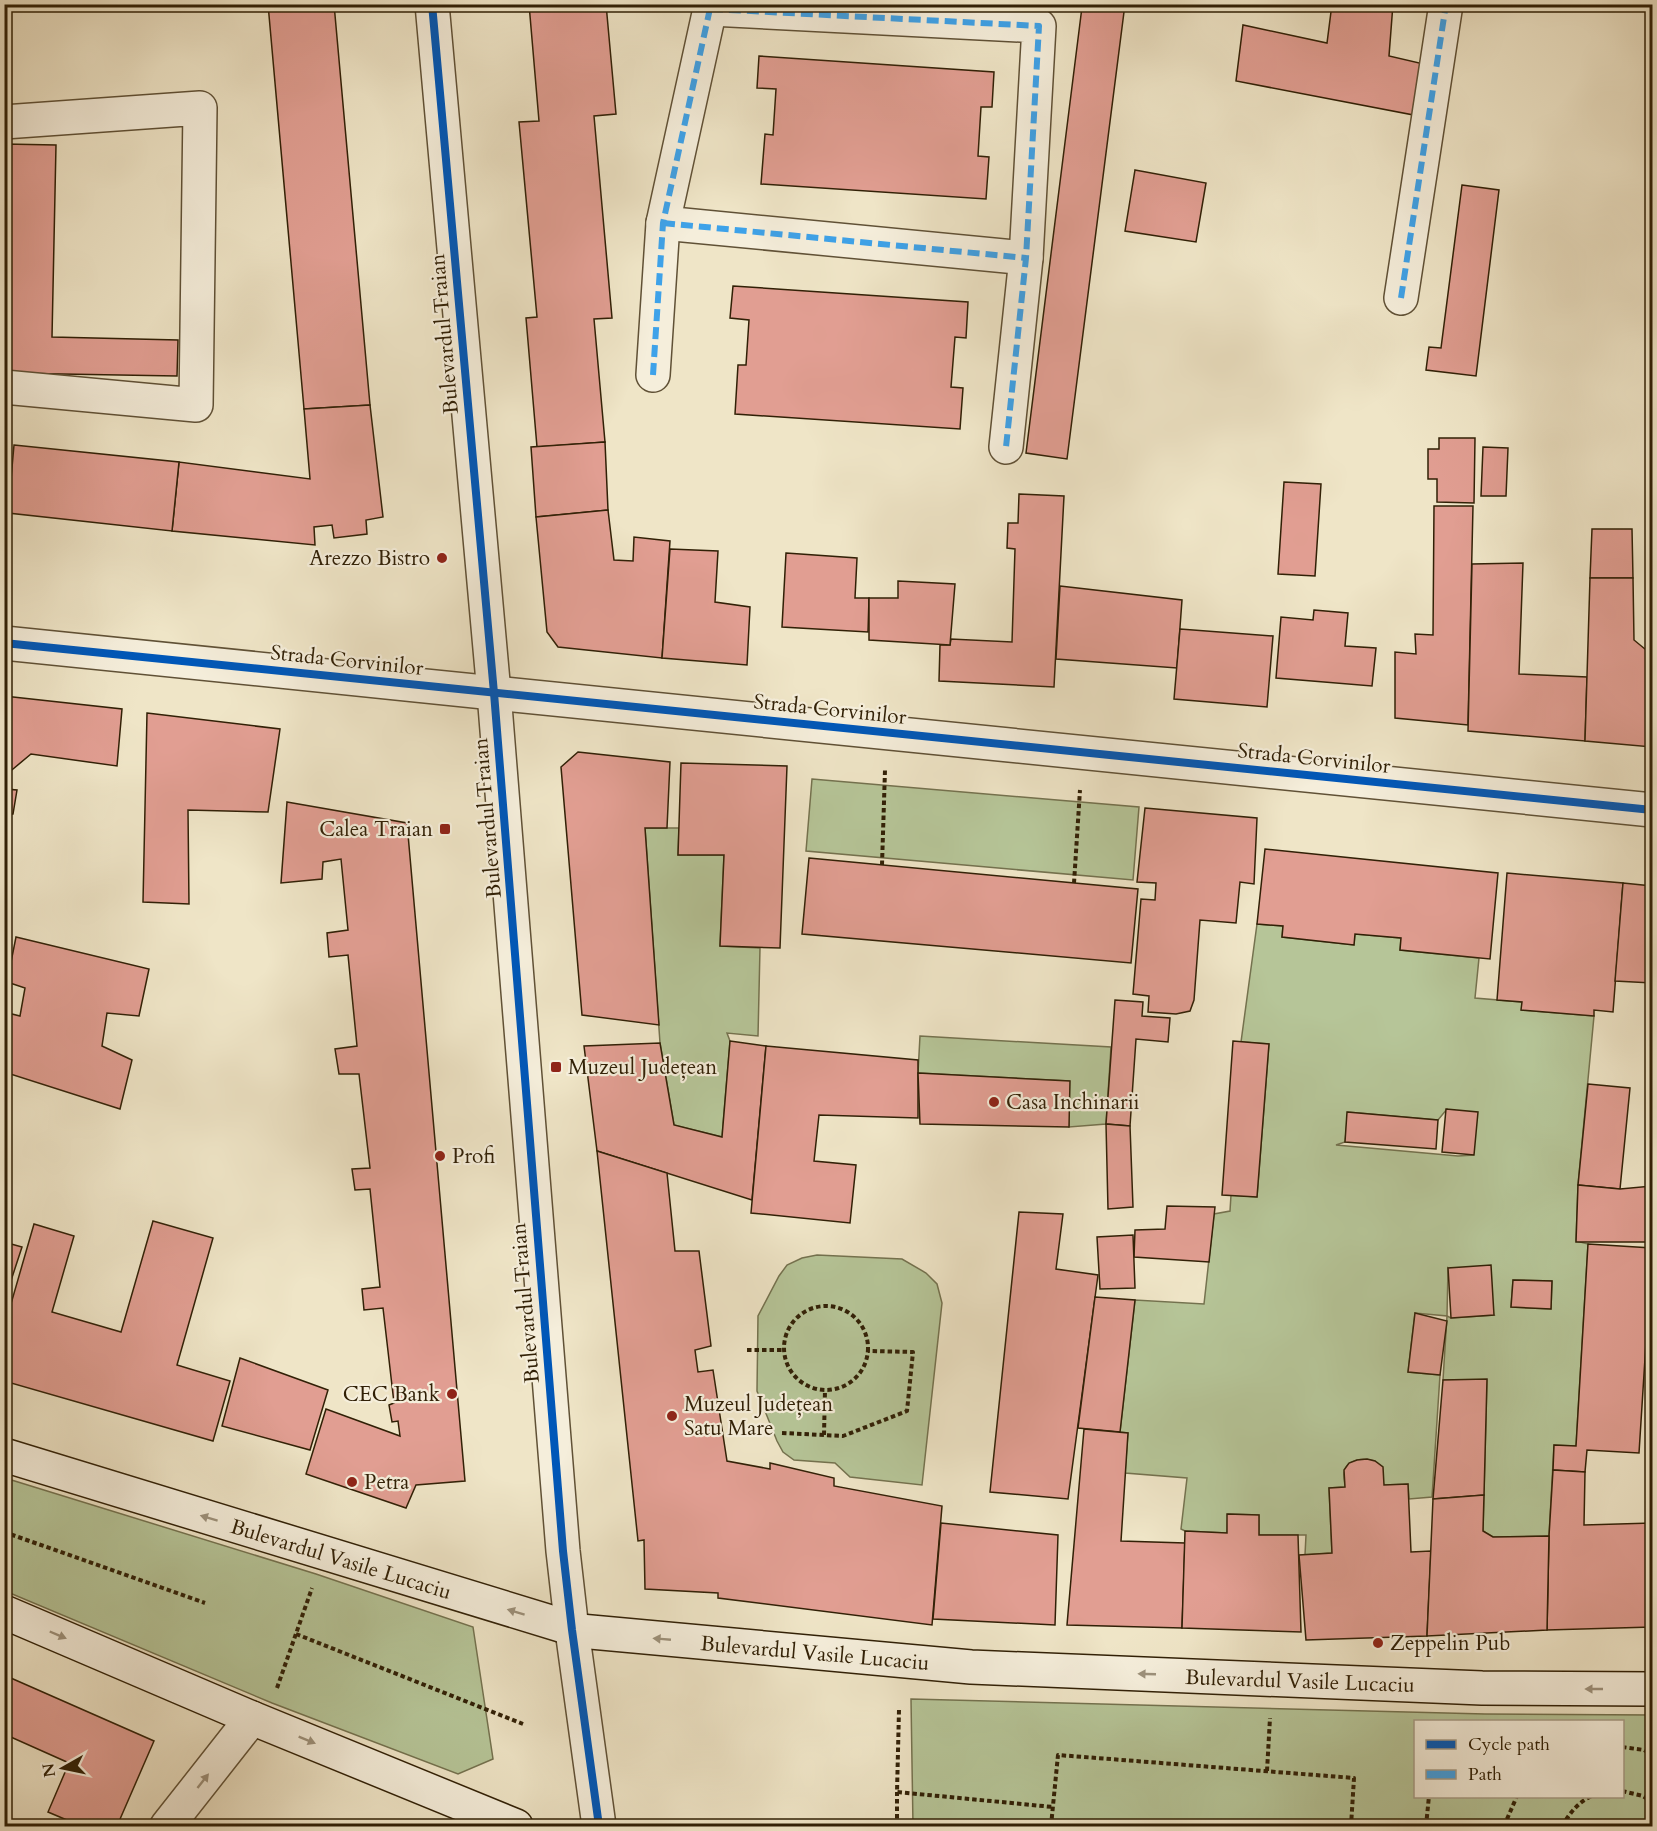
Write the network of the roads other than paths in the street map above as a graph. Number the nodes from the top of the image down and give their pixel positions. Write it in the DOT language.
graph roads {
  1 [pos="432,4"];
  2 [pos="1446,4"];
  3 [pos="711,7"];
  4 [pos="4,122"];
  5 [pos="663,223"];
  6 [pos="1026,258"];
  7 [pos="1401,298"];
  8 [pos="653,375"];
  9 [pos="4,387"];
  10 [pos="1006,447"];
  11 [pos="4,643"];
  12 [pos="494,693"];
  13 [pos="1653,810"];
  14 [pos="4,1455"];
  15 [pos="4,1612"];
  16 [pos="572,1630"];
  17 [pos="1653,1689"];
  18 [pos="252,1718"];
  19 [pos="167,1827"];
  20 [pos="516,1827"];
  21 [pos="599,1827"];
  1 -- 12 [label="street, Bulevardul Traian"];
  2 -- 7 [label="street"];
  3 -- 5 [label="street"];
  3 -- 6 [label="street"];
  4 -- 9 [label="street"];
  5 -- 6 [label="street"];
  5 -- 8 [label="street"];
  6 -- 10 [label="street"];
  11 -- 12 [label="street, Strada Corvinilor"];
  12 -- 13 [label="street, Strada Corvinilor"];
  12 -- 16 [label="street, Bulevardul Traian"];
  16 -- 14 [label="street, Bulevardul Vasile Lucaciu, one-way"];
  15 -- 18 [label="street, one-way"];
  17 -- 16 [label="street, Bulevardul Vasile Lucaciu, one-way"];
  16 -- 21 [label="street, Bulevardul Traian"];
  19 -- 18 [label="street, one-way"];
  18 -- 20 [label="street, one-way"];
}
